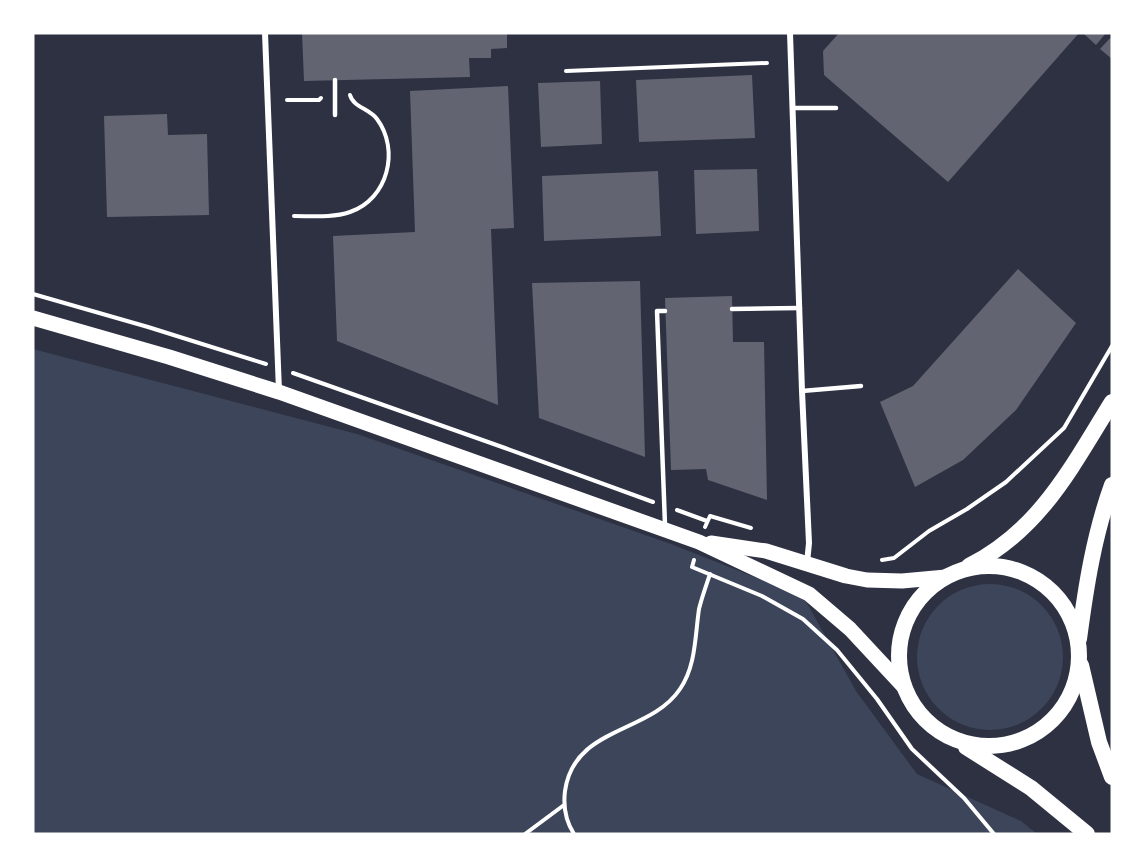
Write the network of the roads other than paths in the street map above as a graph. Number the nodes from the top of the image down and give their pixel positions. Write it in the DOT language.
graph roads {
  1 [pos="265,33"];
  2 [pos="790,33"];
  3 [pos="335,80"];
  4 [pos="794,108"];
  5 [pos="836,108"];
  6 [pos="335,115"];
  7 [pos="800,308"];
  8 [pos="732,309"];
  9 [pos="665,311"];
  10 [pos="33,318"];
  11 [pos="861,386"];
  12 [pos="802,391"];
  13 [pos="279,392"];
  14 [pos="1112,402"];
  15 [pos="1112,485"];
  16 [pos="666,530"];
  17 [pos="699,542"];
  18 [pos="807,563"];
  19 [pos="950,575"];
  20 [pos="1078,647"];
  21 [pos="904,687"];
  22 [pos="947,736"];
  23 [pos="1112,777"];
  24 [pos="1087,834"];
  1 -- 13 [label="street"];
  2 -- 4 [label="street"];
  3 -- 6 [label="lane"];
  4 -- 5 [label="lane"];
  4 -- 7 [label="street"];
  7 -- 8 [label="lane"];
  7 -- 12 [label="street"];
  9 -- 16 [label="lane"];
  10 -- 13 [label="main road"];
  11 -- 12 [label="lane"];
  12 -- 18 [label="street"];
  13 -- 16 [label="main road"];
  14 -- 19 [label="highway"];
  15 -- 20 [label="highway"];
  16 -- 17 [label="main road"];
  17 -- 18 [label="main road"];
  17 -- 21 [label="main road"];
  18 -- 19 [label="main road"];
  19 -- 20 [label="highway"];
  19 -- 21 [label="highway"];
  20 -- 22 [label="highway"];
  20 -- 23 [label="highway"];
  21 -- 22 [label="highway"];
  22 -- 24 [label="highway"];
}
